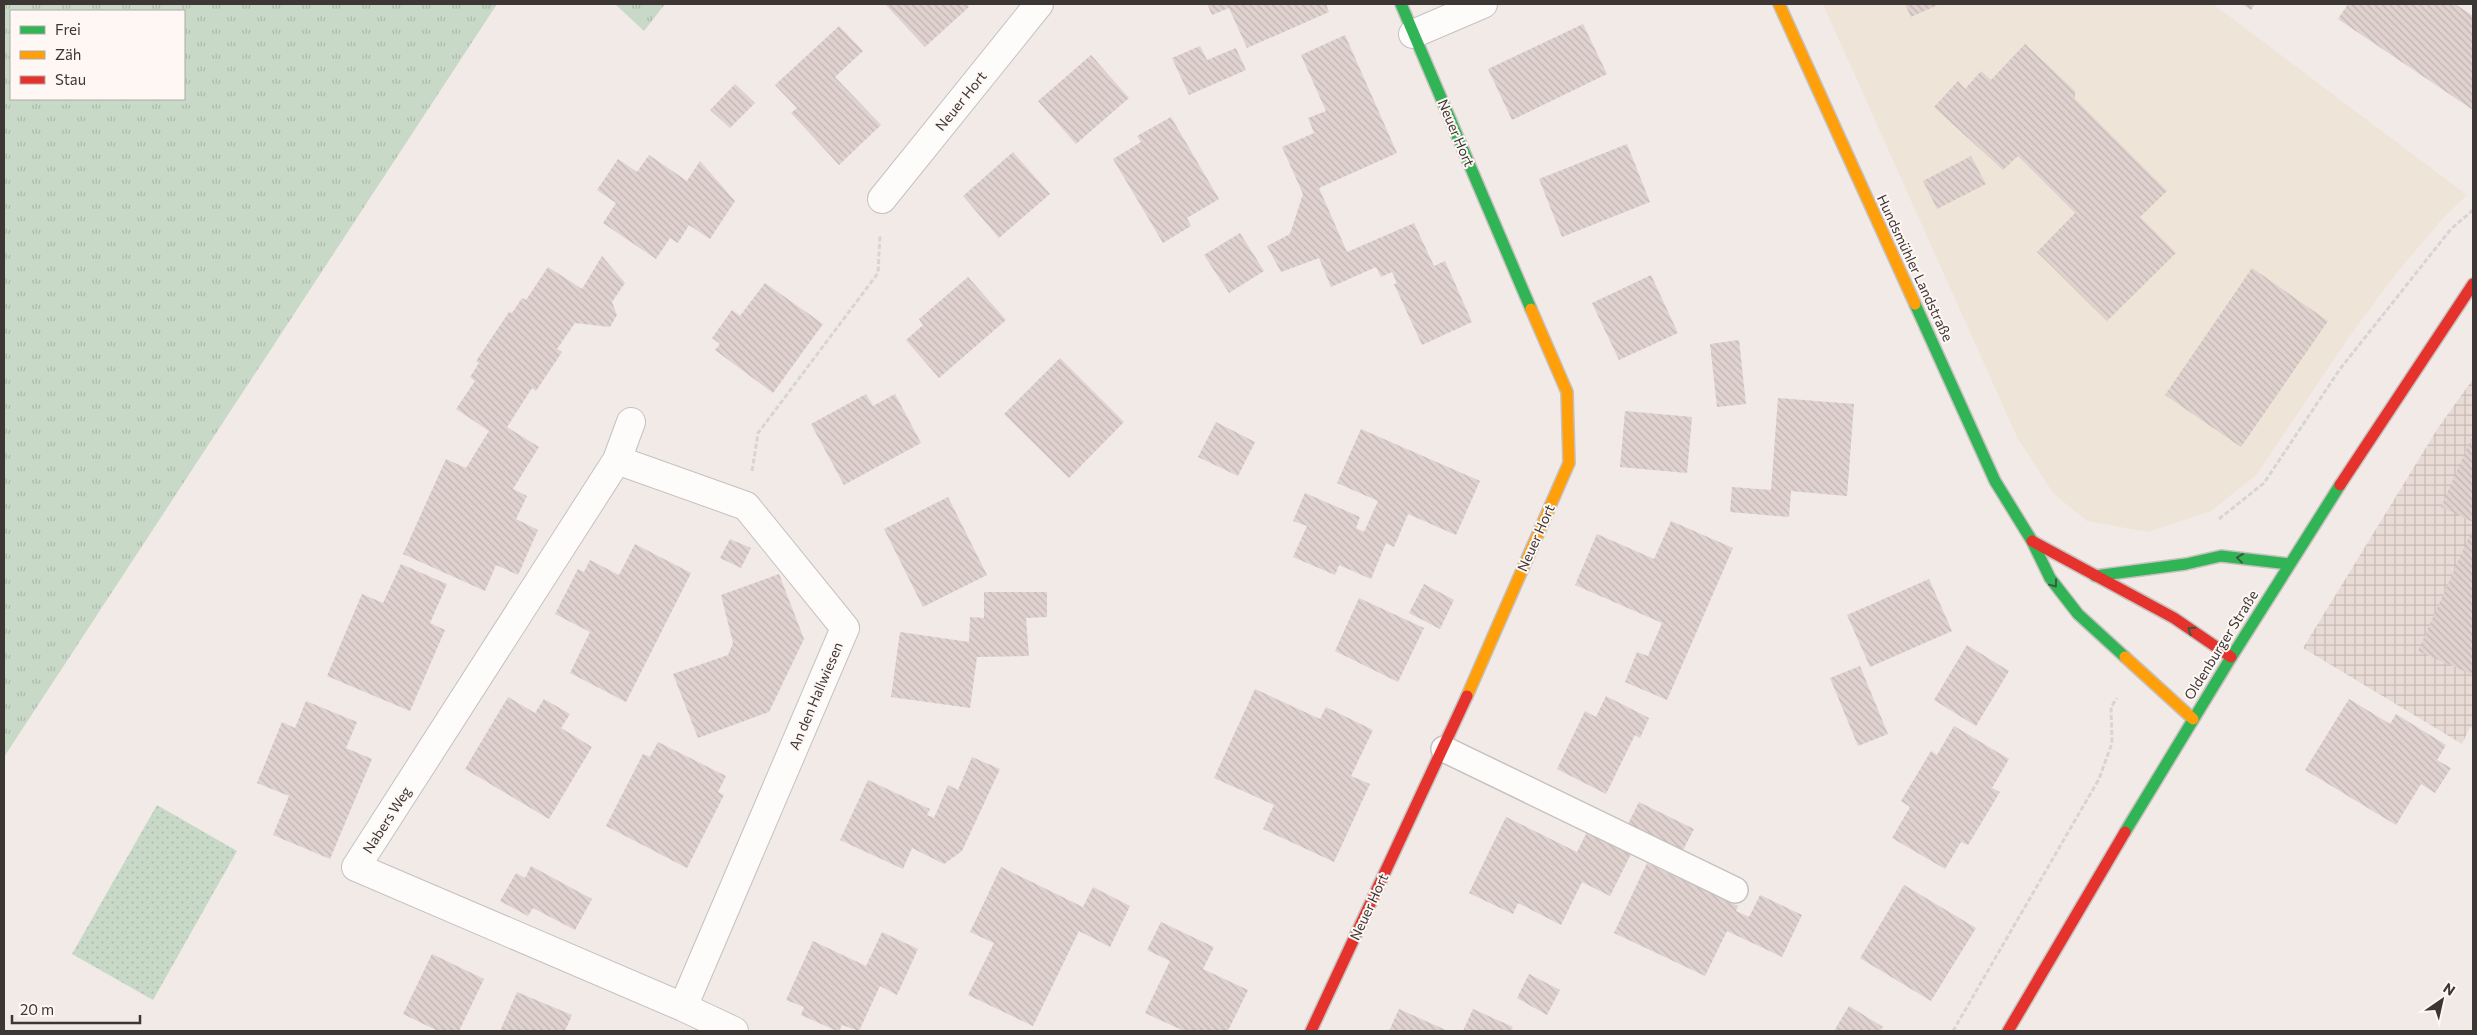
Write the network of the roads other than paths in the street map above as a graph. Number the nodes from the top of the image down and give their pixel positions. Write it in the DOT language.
graph roads {
  1 [pos="1040,4"];
  2 [pos="1401,4"];
  3 [pos="1483,4"];
  4 [pos="1778,4"];
  5 [pos="1413,34"];
  6 [pos="882,199"];
  7 [pos="2473,284"];
  8 [pos="631,422"];
  9 [pos="617,460"];
  10 [pos="2032,541"];
  11 [pos="2289,564"];
  12 [pos="2095,576"];
  13 [pos="2231,657"];
  14 [pos="2193,718"];
  15 [pos="1444,749"];
  16 [pos="1735,890"];
  17 [pos="683,1007"];
  18 [pos="734,1031"];
  19 [pos="1311,1031"];
  20 [pos="2008,1031"];
  1 -- 6 [label="street, Neuer Hort"];
  2 -- 5 [label="street, Neuer Hort"];
  3 -- 5 [label="street"];
  4 -- 10 [label="street, Hundsmühler Landstraße"];
  5 -- 15 [label="street, Neuer Hort"];
  7 -- 11 [label="street, Oldenburger Straße"];
  8 -- 9 [label="street, Nabers Weg"];
  9 -- 17 [label="street, An den Hallwiesen"];
  9 -- 17 [label="street, Nabers Weg"];
  10 -- 12 [label="street, Hundsmühler Landstraße"];
  10 -- 14 [label="street, Hundsmühler Landstraße, one-way"];
  11 -- 12 [label="street, one-way"];
  11 -- 13 [label="street, Oldenburger Straße"];
  13 -- 12 [label="street, Hundsmühler Landstraße, one-way"];
  13 -- 14 [label="street, Oldenburger Straße"];
  14 -- 20 [label="street, Oldenburger Straße"];
  15 -- 16 [label="lane"];
  15 -- 19 [label="street, Neuer Hort"];
  17 -- 18 [label="street, Nabers Weg"];
}
